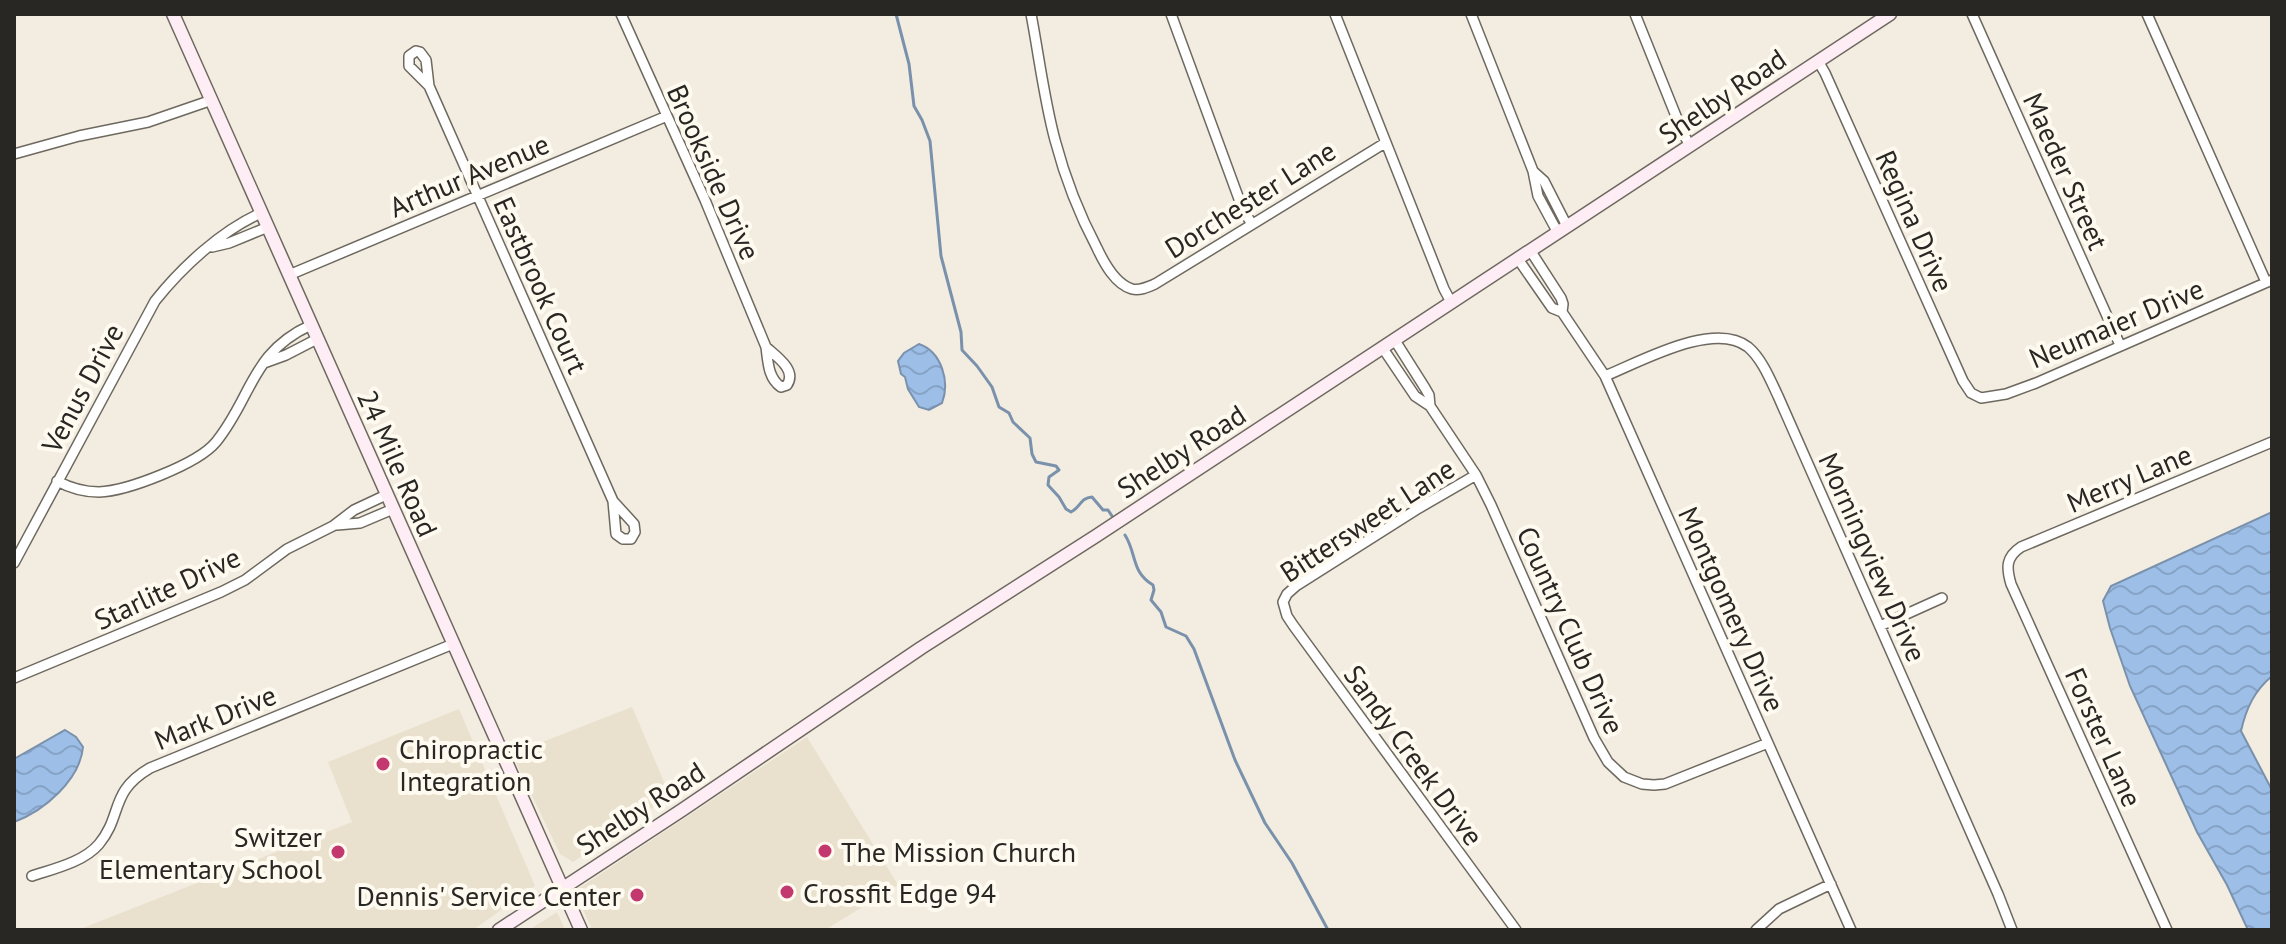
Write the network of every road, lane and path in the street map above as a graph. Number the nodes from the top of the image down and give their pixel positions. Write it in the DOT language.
graph roads {
  1 [pos="173,14"];
  2 [pos="621,14"];
  3 [pos="1031,14"];
  4 [pos="1171,14"];
  5 [pos="1335,14"];
  6 [pos="1471,14"];
  7 [pos="1635,14"];
  8 [pos="1890,14"];
  9 [pos="1972,14"];
  10 [pos="2147,14"];
  11 [pos="1818,61"];
  12 [pos="429,86"];
  13 [pos="212,100"];
  14 [pos="667,116"];
  15 [pos="1385,143"];
  16 [pos="1690,146"];
  17 [pos="14,154"];
  18 [pos="477,195"];
  19 [pos="261,213"];
  20 [pos="1252,224"];
  21 [pos="268,227"];
  22 [pos="1562,229"];
  23 [pos="209,248"];
  24 [pos="1530,250"];
  25 [pos="1518,259"];
  26 [pos="289,275"];
  27 [pos="2269,281"];
  28 [pos="1451,302"];
  29 [pos="1562,312"];
  30 [pos="311,325"];
  31 [pos="317,339"];
  32 [pos="1394,339"];
  33 [pos="2120,345"];
  34 [pos="766,347"];
  35 [pos="1382,347"];
  36 [pos="264,363"];
  37 [pos="1605,376"];
  38 [pos="1976,397"];
  39 [pos="1430,406"];
  40 [pos="2272,442"];
  41 [pos="1476,475"];
  42 [pos="57,481"];
  43 [pos="386,495"];
  44 [pos="613,501"];
  45 [pos="393,509"];
  46 [pos="333,526"];
  47 [pos="2008,560"];
  48 [pos="14,563"];
  49 [pos="1942,598"];
  50 [pos="1283,602"];
  51 [pos="1880,626"];
  52 [pos="453,644"];
  53 [pos="14,678"];
  54 [pos="1768,743"];
  55 [pos="32,876"];
  56 [pos="1831,884"];
  57 [pos="563,887"];
  58 [pos="499,930"];
  59 [pos="581,930"];
  60 [pos="1516,930"];
  61 [pos="1756,930"];
  62 [pos="1851,930"];
  63 [pos="2012,930"];
  64 [pos="2167,930"];
  1 -- 13 [label="street, 24 Mile Road"];
  2 -- 14 [label="street, Brookside Drive"];
  3 -- 20 [label="street, Dorchester Lane"];
  4 -- 20 [label="street"];
  5 -- 15 [label="street"];
  6 -- 22 [label="street"];
  7 -- 16 [label="street"];
  8 -- 11 [label="street, Shelby Road"];
  9 -- 33 [label="street, Maeder Street"];
  10 -- 27 [label="street"];
  11 -- 16 [label="street, Shelby Road"];
  11 -- 38 [label="street, Regina Drive"];
  12 -- 18 [label="street, Eastbrook Court"];
  13 -- 17 [label="street"];
  13 -- 19 [label="street, 24 Mile Road"];
  14 -- 18 [label="street, Arthur Avenue"];
  14 -- 34 [label="street, Brookside Drive"];
  15 -- 20 [label="street, Dorchester Lane"];
  15 -- 28 [label="street"];
  16 -- 22 [label="street, Shelby Road"];
  18 -- 26 [label="street, Arthur Avenue"];
  18 -- 44 [label="street, Eastbrook Court"];
  19 -- 21 [label="street, 24 Mile Road"];
  19 -- 23 [label="street, Venus Drive"];
  21 -- 23 [label="street, Venus Drive"];
  21 -- 26 [label="street, 24 Mile Road"];
  22 -- 24 [label="street, Shelby Road"];
  23 -- 42 [label="street, Venus Drive"];
  24 -- 25 [label="street, Shelby Road"];
  24 -- 29 [label="street, Montgomery Drive"];
  25 -- 28 [label="street, Shelby Road"];
  25 -- 29 [label="street, Montgomery Drive"];
  26 -- 30 [label="street, 24 Mile Road"];
  27 -- 33 [label="street, Neumaier Drive"];
  28 -- 32 [label="street, Shelby Road"];
  29 -- 37 [label="street, Montgomery Drive"];
  30 -- 31 [label="street, 24 Mile Road"];
  30 -- 36 [label="street"];
  31 -- 36 [label="street"];
  31 -- 43 [label="street, 24 Mile Road"];
  32 -- 35 [label="street, Shelby Road"];
  32 -- 39 [label="street, Country Club Drive"];
  33 -- 38 [label="street, Neumaier Drive"];
  35 -- 39 [label="street, Country Club Drive"];
  35 -- 57 [label="street, Shelby Road"];
  36 -- 42 [label="street"];
  37 -- 51 [label="street, Morningview Drive"];
  37 -- 54 [label="street, Montgomery Drive"];
  39 -- 41 [label="street, Country Club Drive"];
  40 -- 47 [label="street, Merry Lane"];
  41 -- 50 [label="street, Bittersweet Lane"];
  41 -- 54 [label="street, Country Club Drive"];
  42 -- 48 [label="street, Venus Drive"];
  43 -- 45 [label="street, 24 Mile Road"];
  43 -- 46 [label="street, Starlite Drive"];
  45 -- 46 [label="street, Starlite Drive"];
  45 -- 52 [label="street, 24 Mile Road"];
  46 -- 53 [label="street, Starlite Drive"];
  47 -- 64 [label="street, Forster Lane"];
  49 -- 51 [label="street"];
  50 -- 60 [label="street, Sandy Creek Drive"];
  51 -- 63 [label="street, Morningview Drive"];
  52 -- 55 [label="street, Mark Drive"];
  52 -- 57 [label="street, 24 Mile Road"];
  54 -- 56 [label="street, Montgomery Drive"];
  56 -- 61 [label="street"];
  56 -- 62 [label="street, Montgomery Drive"];
  57 -- 58 [label="street, Shelby Road"];
  57 -- 59 [label="street, 24 Mile Road"];
}
